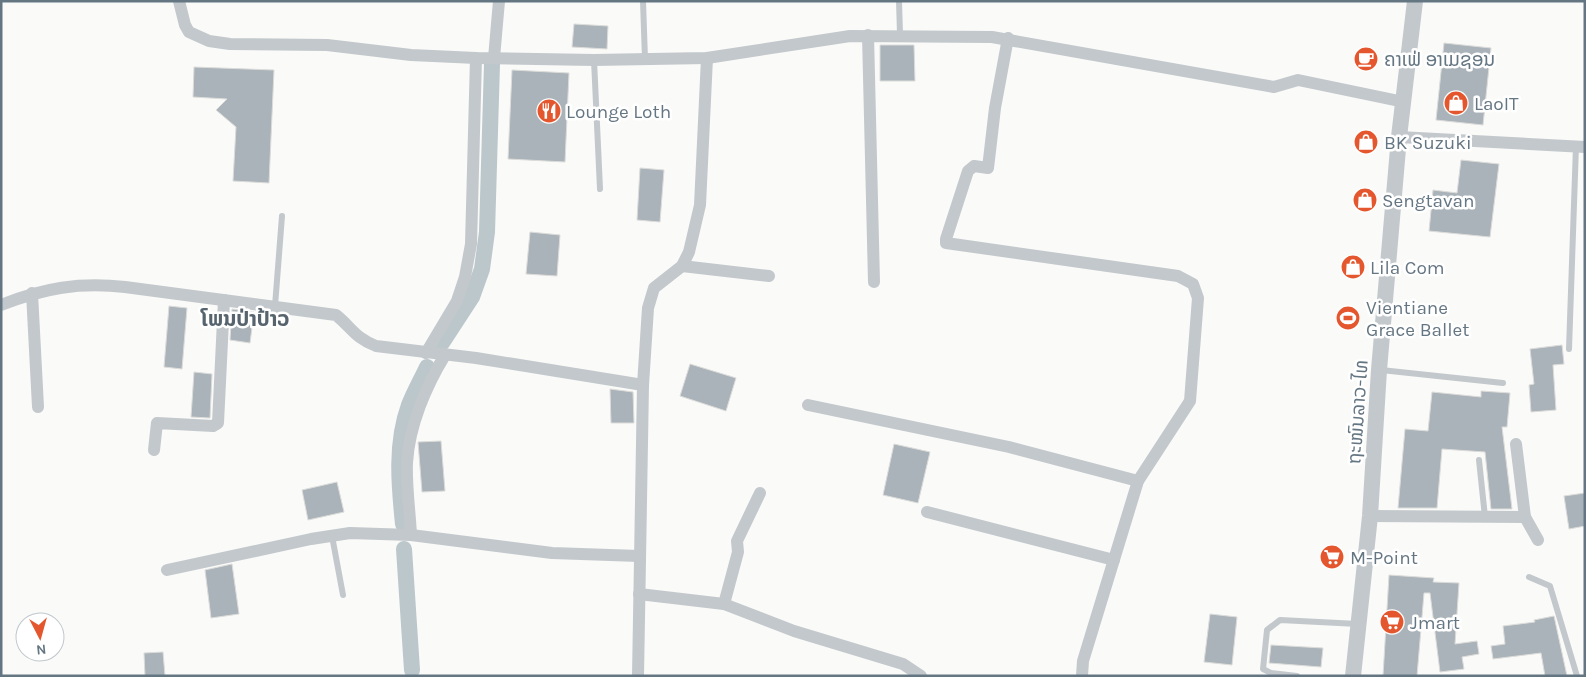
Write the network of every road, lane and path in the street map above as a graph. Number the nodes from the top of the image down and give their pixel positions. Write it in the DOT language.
graph roads {
  1 [pos="180,1"];
  2 [pos="186,1"];
  3 [pos="499,1"];
  4 [pos="643,1"];
  5 [pos="899,1"];
  6 [pos="1415,1"];
  7 [pos="185,25"];
  8 [pos="900,34"];
  9 [pos="868,35"];
  10 [pos="1008,38"];
  11 [pos="476,58"];
  12 [pos="494,58"];
  13 [pos="707,58"];
  14 [pos="645,59"];
  15 [pos="594,60"];
  16 [pos="1404,102"];
  17 [pos="1399,138"];
  18 [pos="1580,147"];
  19 [pos="600,189"];
  20 [pos="282,216"];
  21 [pos="682,266"];
  22 [pos="769,276"];
  23 [pos="874,282"];
  24 [pos="32,293"];
  25 [pos="224,300"];
  26 [pos="1,305"];
  27 [pos="275,306"];
  28 [pos="1569,349"];
  29 [pos="426,353"];
  30 [pos="445,356"];
  31 [pos="1379,370"];
  32 [pos="1503,383"];
  33 [pos="643,385"];
  34 [pos="808,406"];
  35 [pos="38,407"];
  36 [pos="1516,444"];
  37 [pos="154,450"];
  38 [pos="1479,460"];
  39 [pos="1138,481"];
  40 [pos="760,493"];
  41 [pos="927,512"];
  42 [pos="1370,516"];
  43 [pos="1485,517"];
  44 [pos="1525,517"];
  45 [pos="411,535"];
  46 [pos="332,536"];
  47 [pos="1538,540"];
  48 [pos="639,556"];
  49 [pos="1114,560"];
  50 [pos="167,570"];
  51 [pos="1529,577"];
  52 [pos="639,594"];
  53 [pos="343,595"];
  54 [pos="724,604"];
  55 [pos="1358,624"];
  56 [pos="638,676"];
  57 [pos="920,676"];
  58 [pos="1082,676"];
  59 [pos="1297,676"];
  60 [pos="1353,676"];
  61 [pos="1577,676"];
  1 -- 7 [label="street"];
  2 -- 7 [label="street"];
  3 -- 12 [label="street"];
  4 -- 14 [label="lane"];
  5 -- 8 [label="lane"];
  6 -- 16 [label="street, ຖະໜົນລາວ-ໄທ"];
  7 -- 11 [label="street"];
  8 -- 9 [label="street"];
  8 -- 10 [label="street"];
  9 -- 13 [label="street"];
  9 -- 23 [label="street"];
  10 -- 16 [label="street"];
  10 -- 39 [label="street"];
  11 -- 12 [label="street"];
  11 -- 29 [label="street"];
  12 -- 15 [label="street"];
  13 -- 14 [label="street"];
  13 -- 21 [label="street"];
  14 -- 15 [label="street"];
  15 -- 19 [label="lane"];
  16 -- 17 [label="street, ຖະໜົນລາວ-ໄທ"];
  17 -- 18 [label="street"];
  17 -- 31 [label="street, ຖະໜົນລາວ-ໄທ"];
  18 -- 28 [label="lane"];
  20 -- 27 [label="lane"];
  21 -- 22 [label="street"];
  21 -- 33 [label="street"];
  24 -- 25 [label="street"];
  24 -- 26 [label="street"];
  24 -- 35 [label="street"];
  25 -- 27 [label="street"];
  25 -- 37 [label="street"];
  27 -- 29 [label="street"];
  29 -- 30 [label="street"];
  30 -- 33 [label="street"];
  30 -- 45 [label="street"];
  31 -- 32 [label="lane"];
  31 -- 42 [label="street, ຖະໜົນລາວ-ໄທ"];
  33 -- 48 [label="street"];
  34 -- 39 [label="street"];
  36 -- 44 [label="street"];
  38 -- 43 [label="lane"];
  39 -- 49 [label="street"];
  40 -- 54 [label="street"];
  41 -- 49 [label="street"];
  42 -- 43 [label="street"];
  42 -- 55 [label="street, ຖະໜົນລາວ-ໄທ"];
  43 -- 44 [label="street"];
  44 -- 47 [label="street"];
  45 -- 46 [label="street"];
  45 -- 48 [label="street"];
  46 -- 50 [label="street"];
  46 -- 53 [label="lane"];
  48 -- 52 [label="street"];
  49 -- 58 [label="street"];
  51 -- 61 [label="lane"];
  52 -- 54 [label="street"];
  52 -- 56 [label="street"];
  54 -- 57 [label="street"];
  55 -- 59 [label="lane"];
  55 -- 60 [label="street, ຖະໜົນລາວ-ໄທ"];
}
